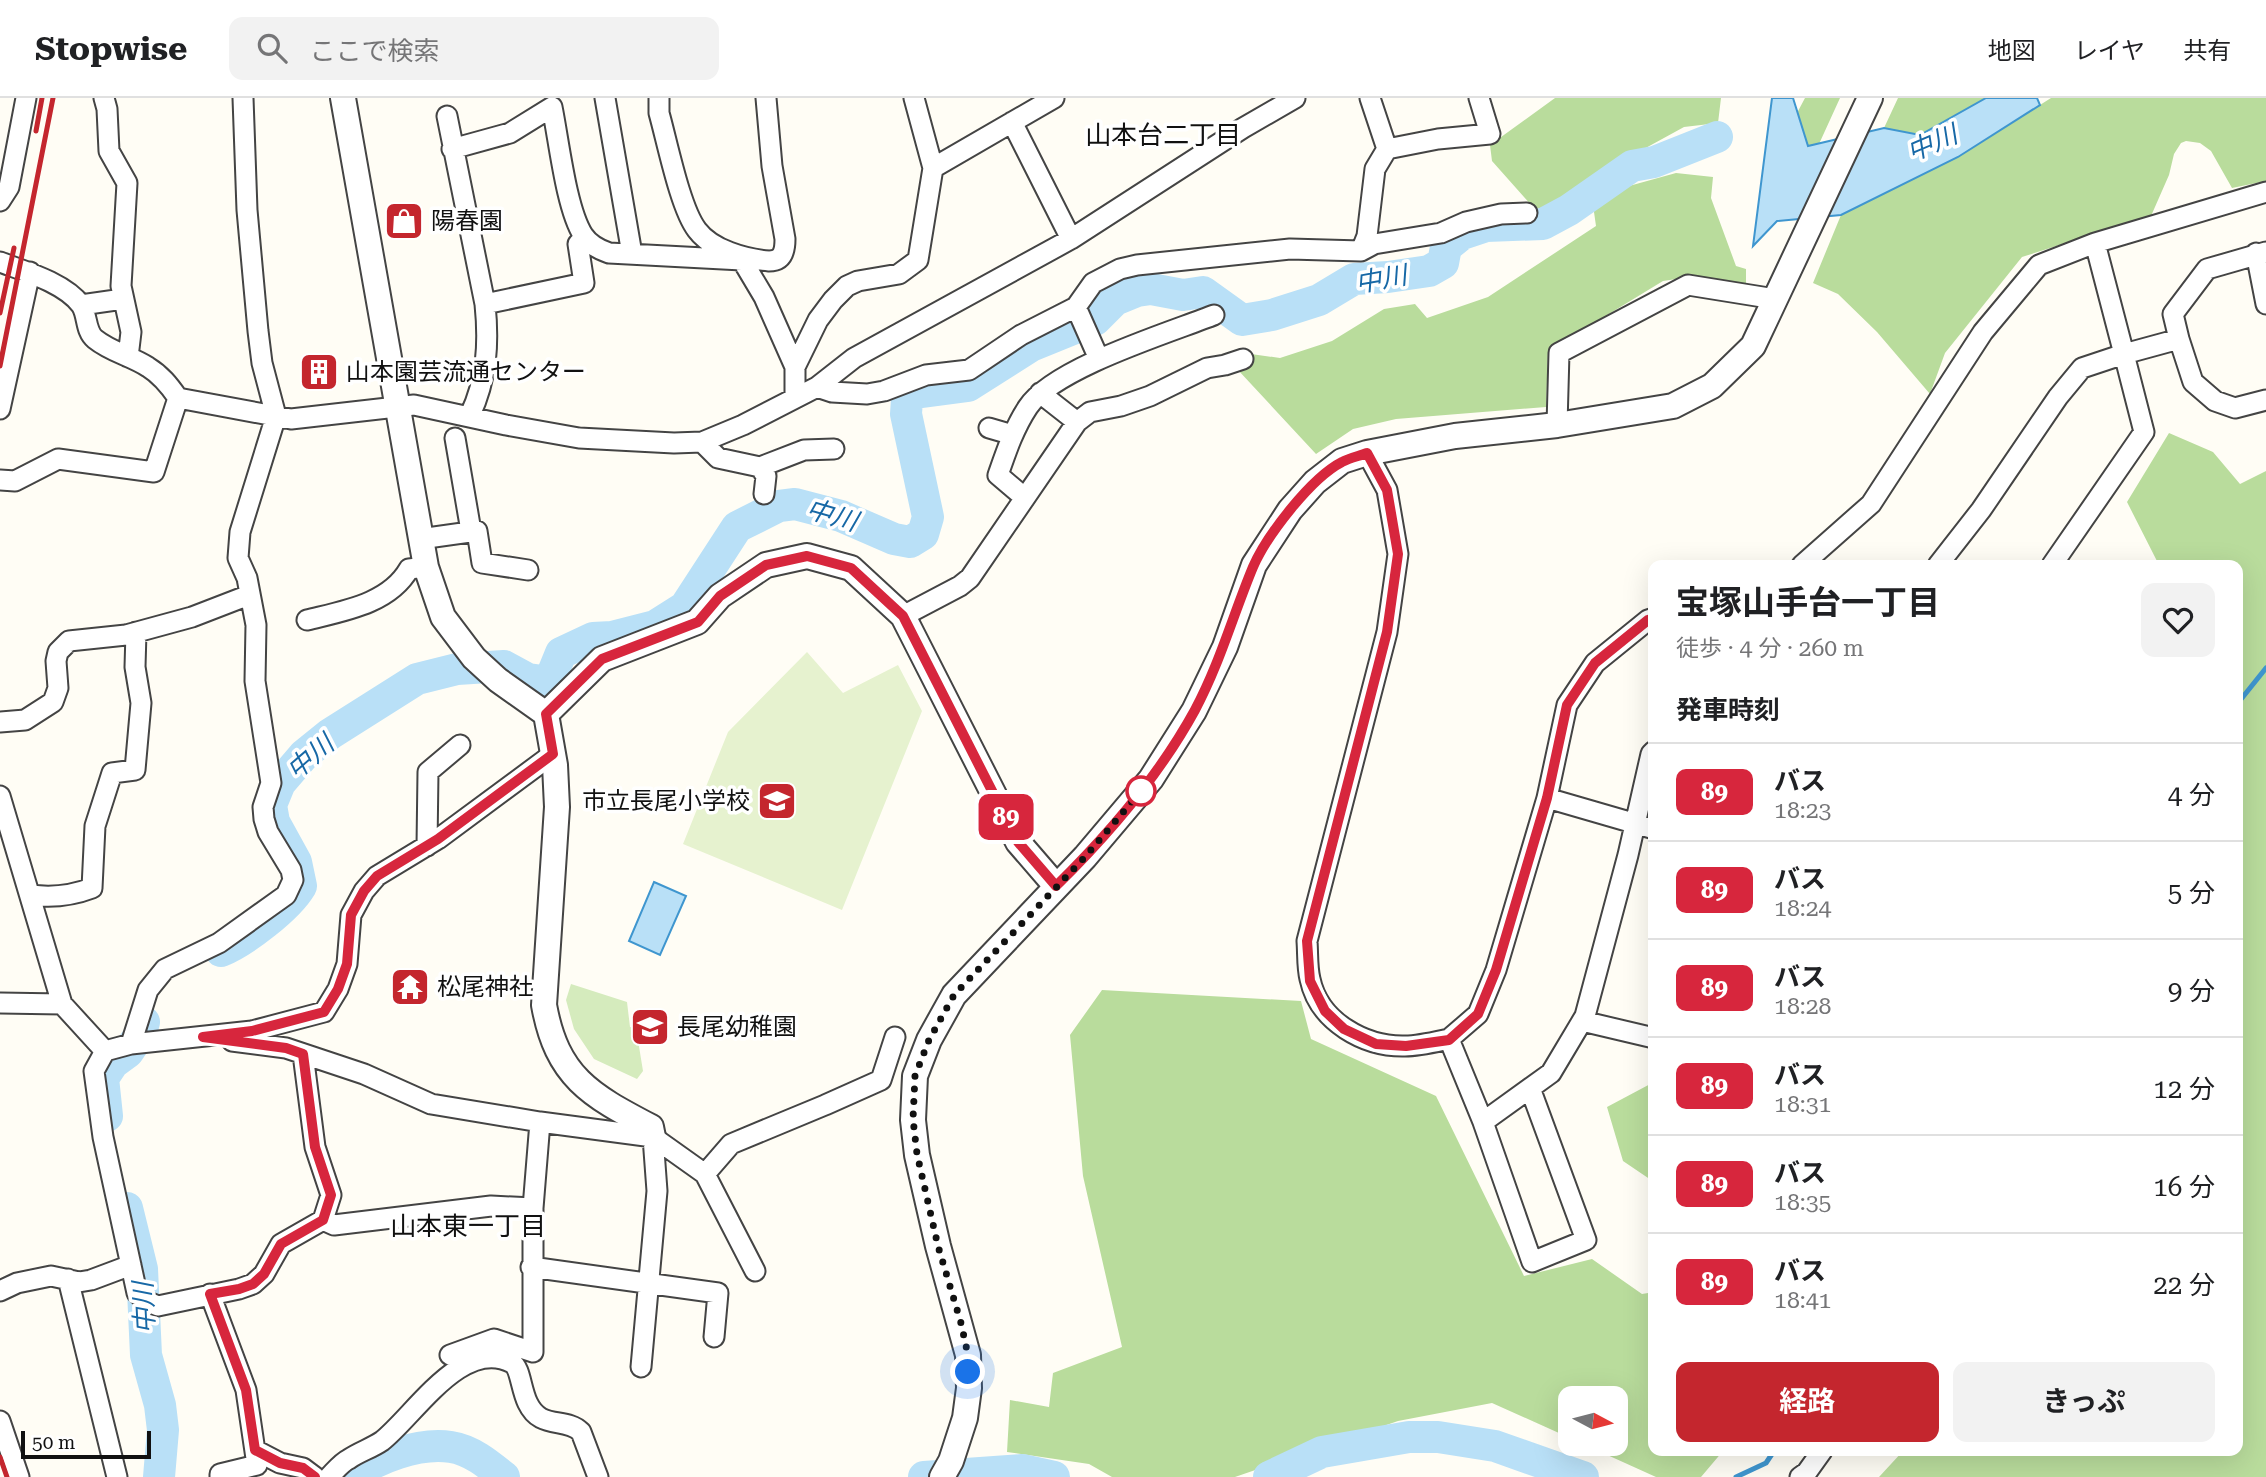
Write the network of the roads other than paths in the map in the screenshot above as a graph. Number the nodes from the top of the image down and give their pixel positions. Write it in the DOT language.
graph roads {
  1 [pos="26,98"];
  2 [pos="104,98"];
  3 [pos="243,98"];
  4 [pos="343,98"];
  5 [pos="605,98"];
  6 [pos="659,98"];
  7 [pos="766,98"];
  8 [pos="914,98"];
  9 [pos="1054,98"];
  10 [pos="1295,98"];
  11 [pos="1370,98"];
  12 [pos="1479,98"];
  13 [pos="1870,98"];
  14 [pos="556,103"];
  15 [pos="447,116"];
  16 [pos="1012,122"];
  17 [pos="452,149"];
  18 [pos="1387,149"];
  19 [pos="933,168"];
  20 [pos="2266,192"];
  21 [pos="0,201"];
  22 [pos="1527,213"];
  23 [pos="584,238"];
  24 [pos="1071,239"];
  25 [pos="2095,243"];
  26 [pos="1361,251"];
  27 [pos="2261,253"];
  28 [pos="632,254"];
  29 [pos="743,258"];
  30 [pos="0,262"];
  31 [pos="30,272"];
  32 [pos="122,299"];
  33 [pos="1775,299"];
  34 [pos="485,304"];
  35 [pos="2266,304"];
  36 [pos="81,305"];
  37 [pos="1076,307"];
  38 [pos="1214,315"];
  39 [pos="2179,339"];
  40 [pos="2124,354"];
  41 [pos="128,357"];
  42 [pos="1099,359"];
  43 [pos="1243,359"];
  44 [pos="795,366"];
  45 [pos="817,387"];
  46 [pos="1040,393"];
  47 [pos="178,398"];
  48 [pos="795,398"];
  49 [pos="2266,400"];
  50 [pos="395,405"];
  51 [pos="0,409"];
  52 [pos="276,415"];
  53 [pos="470,415"];
  54 [pos="1077,422"];
  55 [pos="1558,425"];
  56 [pos="989,428"];
  57 [pos="1013,435"];
  58 [pos="455,438"];
  59 [pos="702,442"];
  60 [pos="834,449"];
  61 [pos="1367,453"];
  62 [pos="760,467"];
  63 [pos="0,481"];
  64 [pos="764,494"];
  65 [pos="1025,498"];
  66 [pos="471,531"];
  67 [pos="420,539"];
  68 [pos="1808,560"];
  69 [pos="1942,560"];
  70 [pos="2055,560"];
  71 [pos="426,567"];
  72 [pos="527,570"];
  73 [pos="249,595"];
  74 [pos="903,616"];
  75 [pos="307,620"];
  76 [pos="1648,620"];
  77 [pos="136,632"];
  78 [pos="546,714"];
  79 [pos="0,722"];
  80 [pos="460,745"];
  81 [pos="553,754"];
  82 [pos="1648,785"];
  83 [pos="0,796"];
  84 [pos="1547,798"];
  85 [pos="1644,827"];
  86 [pos="426,846"];
  87 [pos="1056,886"];
  88 [pos="31,895"];
  89 [pos="0,1003"];
  90 [pos="62,1004"];
  91 [pos="1583,1021"];
  92 [pos="203,1037"];
  93 [pos="895,1037"];
  94 [pos="1648,1037"];
  95 [pos="1449,1040"];
  96 [pos="131,1044"];
  97 [pos="104,1051"];
  98 [pos="303,1054"];
  99 [pos="1530,1088"];
  100 [pos="540,1122"];
  101 [pos="1483,1122"];
  102 [pos="653,1137"];
  103 [pos="705,1174"];
  104 [pos="533,1208"];
  105 [pos="323,1220"];
  106 [pos="131,1265"];
  107 [pos="531,1267"];
  108 [pos="755,1271"];
  109 [pos="68,1279"];
  110 [pos="650,1284"];
  111 [pos="0,1291"];
  112 [pos="210,1294"];
  113 [pos="714,1337"];
  114 [pos="450,1355"];
  115 [pos="641,1367"];
  116 [pos="0,1421"];
  117 [pos="255,1450"];
  118 [pos="1818,1456"];
  119 [pos="19,1477"];
  120 [pos="117,1477"];
  121 [pos="220,1477"];
  122 [pos="315,1477"];
  123 [pos="329,1477"];
  124 [pos="598,1477"];
  125 [pos="942,1477"];
  126 [pos="1800,1477"];
  1 -- 21 [label="street"];
  2 -- 32 [label="street"];
  3 -- 52 [label="street"];
  4 -- 50 [label="street"];
  5 -- 28 [label="street"];
  6 -- 29 [label="street"];
  7 -- 29 [label="street"];
  8 -- 19 [label="street"];
  9 -- 16 [label="street"];
  10 -- 24 [label="street"];
  11 -- 18 [label="street"];
  12 -- 18 [label="street"];
  13 -- 33 [label="street"];
  14 -- 17 [label="street"];
  14 -- 23 [label="street"];
  15 -- 17 [label="street"];
  16 -- 19 [label="street"];
  16 -- 24 [label="street"];
  17 -- 34 [label="street"];
  18 -- 26 [label="street"];
  19 -- 44 [label="street"];
  20 -- 25 [label="street"];
  22 -- 26 [label="street"];
  23 -- 28 [label="street"];
  23 -- 34 [label="street"];
  24 -- 45 [label="street"];
  25 -- 40 [label="street"];
  25 -- 68 [label="street"];
  26 -- 37 [label="street"];
  27 -- 35 [label="street"];
  27 -- 39 [label="street"];
  28 -- 29 [label="street"];
  29 -- 44 [label="street"];
  30 -- 31 [label="street"];
  31 -- 36 [label="street"];
  31 -- 51 [label="street"];
  32 -- 36 [label="street"];
  32 -- 41 [label="street"];
  33 -- 55 [label="street"];
  33 -- 55 [label="street"];
  34 -- 53 [label="street"];
  36 -- 41 [label="street"];
  37 -- 42 [label="street"];
  37 -- 45 [label="street"];
  38 -- 42 [label="street"];
  39 -- 40 [label="street"];
  39 -- 49 [label="street"];
  40 -- 69 [label="street"];
  40 -- 70 [label="street"];
  41 -- 47 [label="street"];
  42 -- 46 [label="street"];
  43 -- 54 [label="street"];
  44 -- 48 [label="street"];
  45 -- 48 [label="street"];
  46 -- 54 [label="street"];
  46 -- 57 [label="street"];
  47 -- 52 [label="street"];
  47 -- 63 [label="street"];
  48 -- 59 [label="street"];
  50 -- 52 [label="street"];
  50 -- 53 [label="street"];
  50 -- 67 [label="street"];
  52 -- 73 [label="street"];
  53 -- 59 [label="street"];
  54 -- 65 [label="street"];
  55 -- 61 [label="street"];
  56 -- 57 [label="street"];
  57 -- 65 [label="street"];
  58 -- 66 [label="street"];
  59 -- 62 [label="street"];
  60 -- 62 [label="street"];
  61 -- 87 [label="street"];
  61 -- 95 [label="street"];
  62 -- 64 [label="street"];
  65 -- 74 [label="street"];
  66 -- 67 [label="street"];
  66 -- 72 [label="street"];
  67 -- 71 [label="street"];
  71 -- 75 [label="street"];
  71 -- 78 [label="street"];
  73 -- 77 [label="street"];
  73 -- 96 [label="street"];
  74 -- 78 [label="street"];
  74 -- 87 [label="street"];
  76 -- 84 [label="street"];
  77 -- 79 [label="street"];
  77 -- 88 [label="street"];
  78 -- 81 [label="street"];
  80 -- 86 [label="street"];
  81 -- 86 [label="street"];
  81 -- 102 [label="street"];
  82 -- 85 [label="street"];
  83 -- 88 [label="street"];
  84 -- 85 [label="street"];
  84 -- 95 [label="street"];
  85 -- 91 [label="street"];
  86 -- 92 [label="street"];
  87 -- 125 [label="street"];
  88 -- 90 [label="street"];
  89 -- 90 [label="street"];
  90 -- 97 [label="street"];
  91 -- 94 [label="street"];
  91 -- 99 [label="street"];
  92 -- 96 [label="street"];
  92 -- 98 [label="street"];
  93 -- 103 [label="street"];
  95 -- 101 [label="street"];
  96 -- 97 [label="street"];
  97 -- 106 [label="street"];
  98 -- 100 [label="street"];
  98 -- 105 [label="street"];
  99 -- 101 [label="street"];
  99 -- 101 [label="street"];
  100 -- 102 [label="street"];
  100 -- 104 [label="street"];
  102 -- 103 [label="street"];
  102 -- 110 [label="street"];
  103 -- 108 [label="street"];
  104 -- 105 [label="street"];
  104 -- 107 [label="street"];
  105 -- 112 [label="street"];
  106 -- 109 [label="street"];
  106 -- 112 [label="street"];
  107 -- 110 [label="street"];
  107 -- 114 [label="street"];
  109 -- 111 [label="street"];
  109 -- 120 [label="street"];
  110 -- 113 [label="street"];
  110 -- 115 [label="street"];
  112 -- 117 [label="street"];
  116 -- 119 [label="street"];
  117 -- 121 [label="street"];
  117 -- 122 [label="street"];
  118 -- 126 [label="street"];
  123 -- 124 [label="street"];
}
